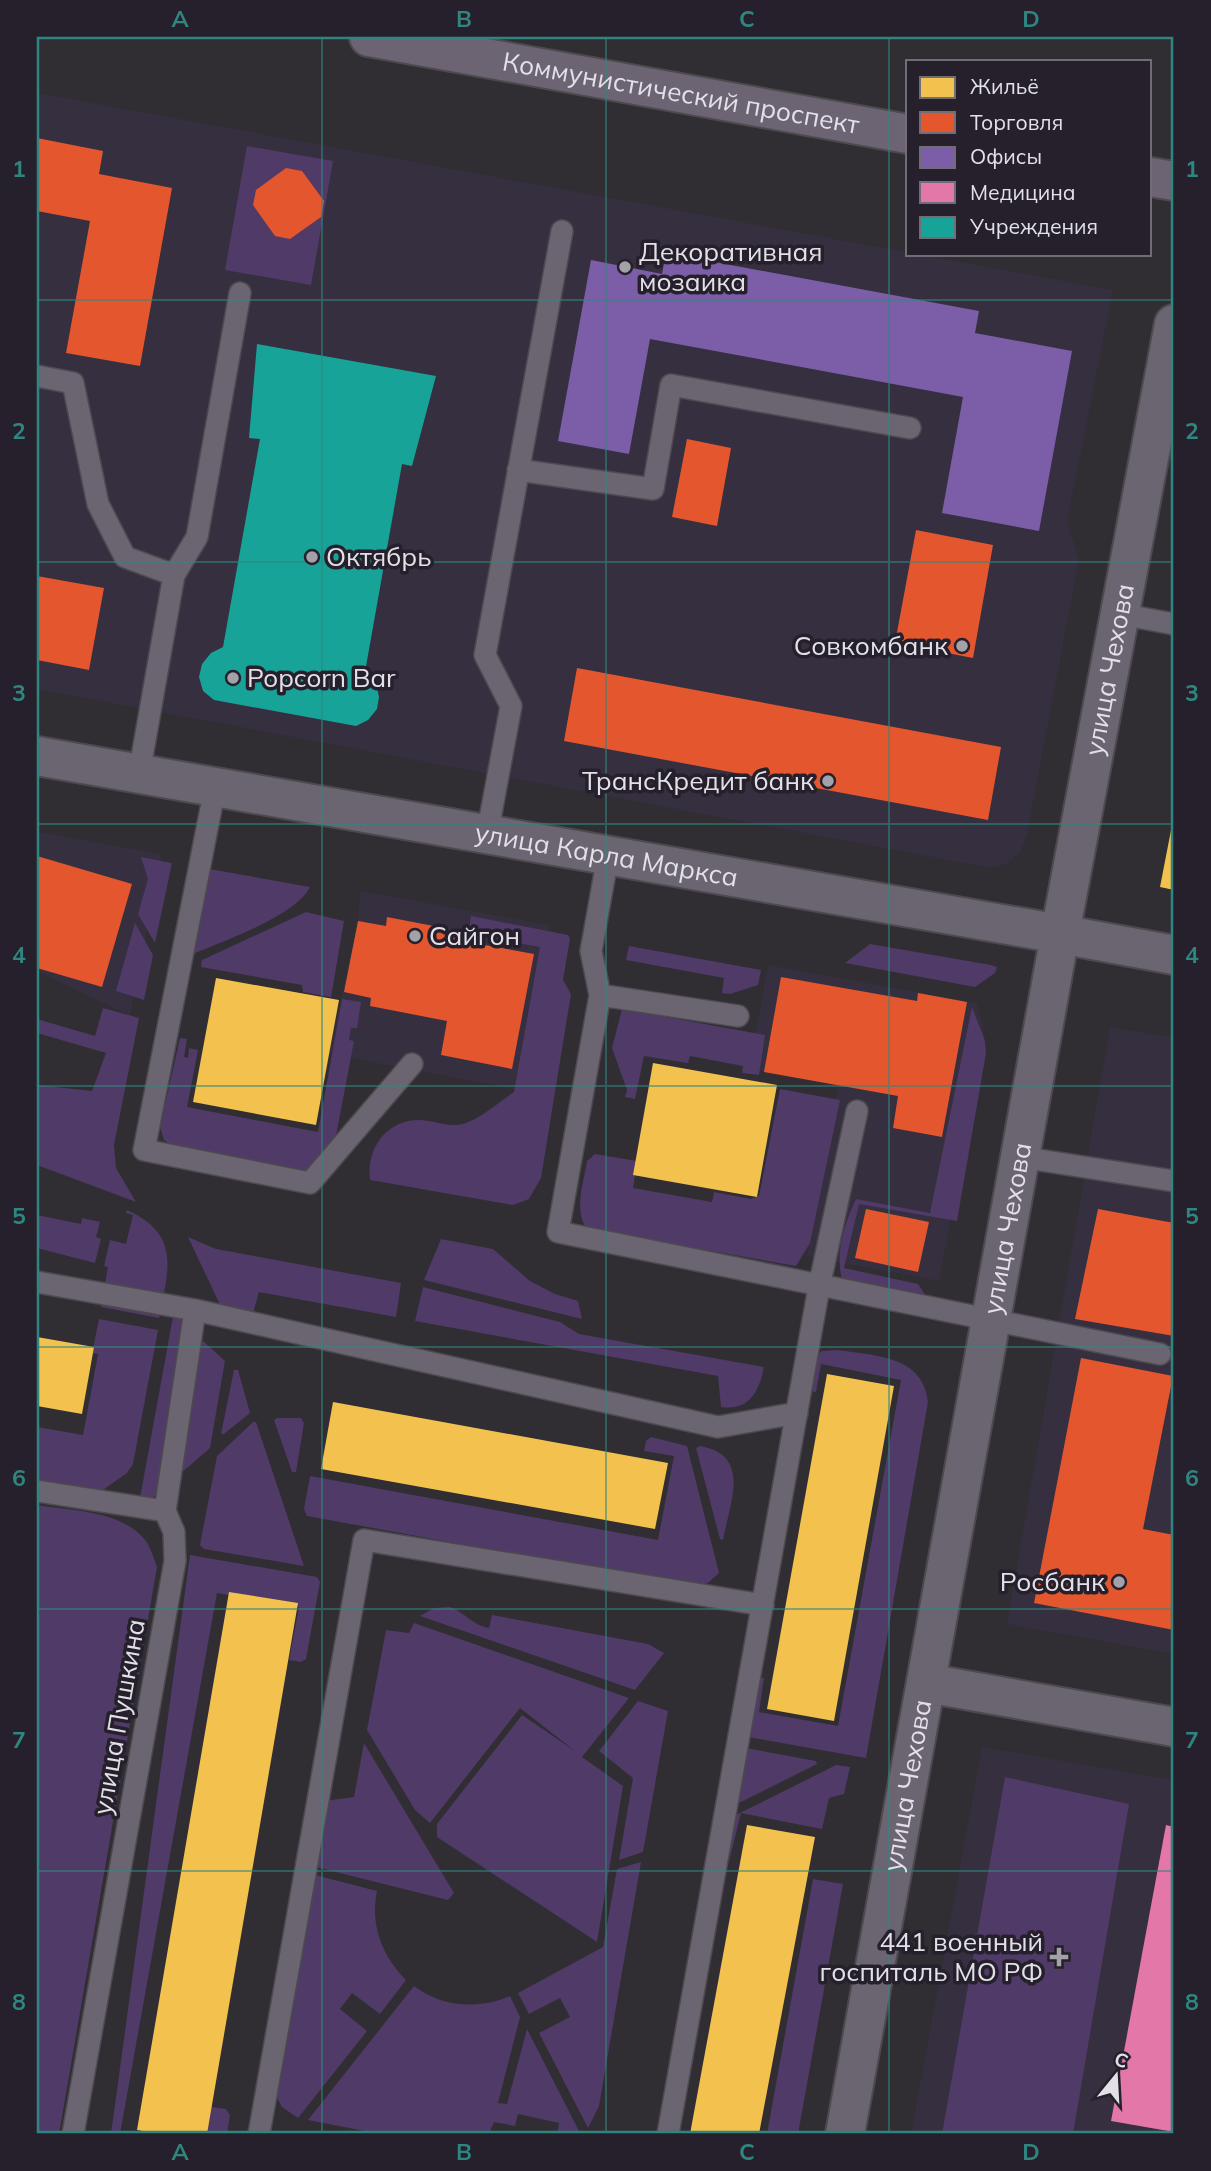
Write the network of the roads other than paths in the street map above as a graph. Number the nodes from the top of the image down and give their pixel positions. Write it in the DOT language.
graph roads {
  1 [pos="369,37"];
  2 [pos="906,134"];
  3 [pos="1152,177"];
  4 [pos="1174,181"];
  5 [pos="562,231"];
  6 [pos="240,293"];
  7 [pos="1174,324"];
  8 [pos="37,376"];
  9 [pos="910,428"];
  10 [pos="518,470"];
  11 [pos="174,575"];
  12 [pos="1120,614"];
  13 [pos="1174,624"];
  14 [pos="37,756"];
  15 [pos="139,774"];
  16 [pos="215,788"];
  17 [pos="487,835"];
  18 [pos="608,856"];
  19 [pos="1060,934"];
  20 [pos="1174,955"];
  21 [pos="600,995"];
  22 [pos="738,1016"];
  23 [pos="411,1064"];
  24 [pos="857,1111"];
  25 [pos="1020,1157"];
  26 [pos="1174,1181"];
  27 [pos="37,1282"];
  28 [pos="819,1287"];
  29 [pos="195,1310"];
  30 [pos="992,1319"];
  31 [pos="1160,1354"];
  32 [pos="797,1413"];
  33 [pos="37,1491"];
  34 [pos="165,1511"];
  35 [pos="763,1605"];
  36 [pos="926,1683"];
  37 [pos="1174,1727"];
  38 [pos="73,2134"];
  39 [pos="259,2134"];
  40 [pos="668,2134"];
  41 [pos="845,2134"];
  1 -- 2 [label="main road, Коммунистический проспект"];
  3 -- 4 [label="main road"];
  5 -- 10 [label="lane"];
  6 -- 11 [label="lane"];
  7 -- 12 [label="street, улица Чехова"];
  8 -- 11 [label="lane"];
  9 -- 10 [label="lane"];
  10 -- 17 [label="lane"];
  11 -- 15 [label="lane"];
  12 -- 13 [label="lane"];
  12 -- 19 [label="street, улица Чехова"];
  14 -- 15 [label="street, улица Карла Маркса"];
  15 -- 16 [label="street, улица Карла Маркса"];
  16 -- 17 [label="street, улица Карла Маркса"];
  16 -- 23 [label="lane"];
  17 -- 18 [label="street, улица Карла Маркса"];
  18 -- 19 [label="street, улица Карла Маркса"];
  18 -- 21 [label="lane"];
  19 -- 20 [label="street, улица Карла Маркса"];
  19 -- 25 [label="street, улица Чехова"];
  21 -- 22 [label="lane"];
  21 -- 28 [label="lane"];
  24 -- 28 [label="lane"];
  25 -- 26 [label="lane"];
  25 -- 30 [label="street, улица Чехова"];
  27 -- 29 [label="lane"];
  28 -- 30 [label="lane"];
  28 -- 32 [label="lane"];
  29 -- 32 [label="lane"];
  29 -- 34 [label="lane, улица Пушкина"];
  30 -- 31 [label="lane"];
  30 -- 36 [label="street, улица Чехова"];
  32 -- 35 [label="lane"];
  33 -- 34 [label="lane"];
  34 -- 38 [label="lane, улица Пушкина"];
  35 -- 39 [label="lane"];
  35 -- 40 [label="lane"];
  36 -- 37 [label="street"];
  36 -- 41 [label="street, улица Чехова"];
}
